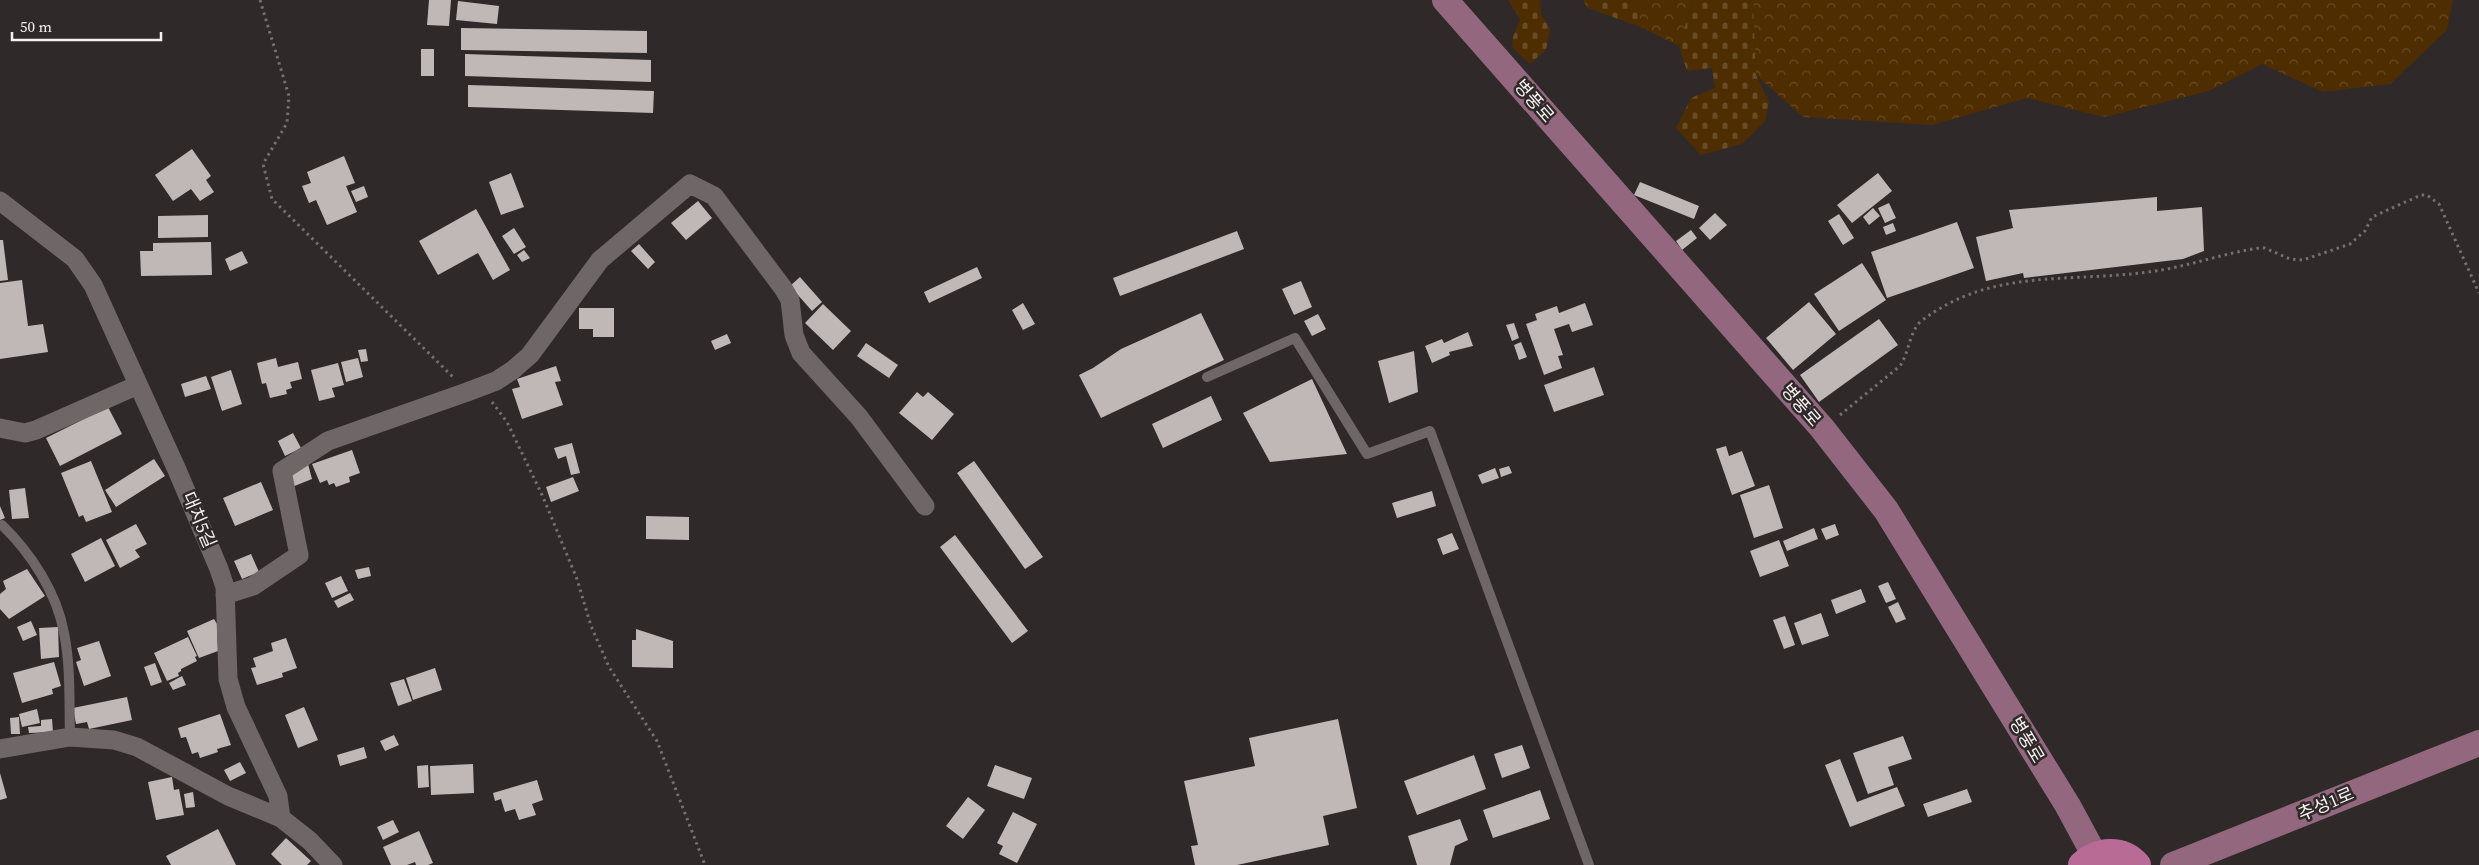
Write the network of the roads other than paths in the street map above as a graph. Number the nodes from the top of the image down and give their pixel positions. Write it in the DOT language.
graph roads {
  1 [pos="1445,0"];
  2 [pos="0,201"];
  3 [pos="1208,377"];
  4 [pos="138,385"];
  5 [pos="0,428"];
  6 [pos="925,506"];
  7 [pos="2,525"];
  8 [pos="225,595"];
  9 [pos="70,737"];
  10 [pos="2479,744"];
  11 [pos="0,749"];
  12 [pos="281,818"];
  13 [pos="2089,861"];
  14 [pos="333,865"];
  15 [pos="1589,865"];
  16 [pos="2137,865"];
  17 [pos="2173,865"];
  1 -- 13 [label="main road, 병풍로"];
  2 -- 4 [label="street, 대치5길"];
  3 -- 15 [label="lane"];
  4 -- 5 [label="street"];
  4 -- 8 [label="street, 대치5길"];
  6 -- 8 [label="street"];
  7 -- 9 [label="lane"];
  8 -- 12 [label="street, 대치5길"];
  9 -- 11 [label="street"];
  9 -- 12 [label="street"];
  10 -- 17 [label="main road, 추성1로"];
  12 -- 14 [label="street"];
  13 -- 16 [label="main road"];
}
